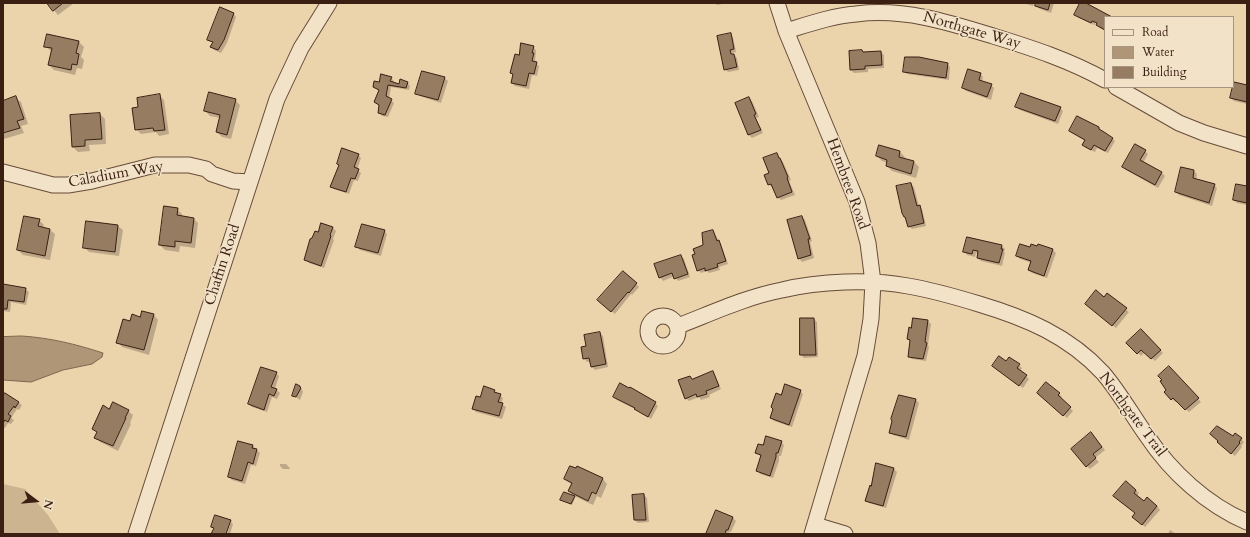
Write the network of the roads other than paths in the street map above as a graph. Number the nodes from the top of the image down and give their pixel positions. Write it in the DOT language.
graph roads {
  1 [pos="329,3"];
  2 [pos="777,3"];
  3 [pos="786,32"];
  4 [pos="1104,80"];
  5 [pos="1118,88"];
  6 [pos="1247,146"];
  7 [pos="3,172"];
  8 [pos="250,182"];
  9 [pos="872,282"];
  10 [pos="678,326"];
  11 [pos="1247,522"];
  12 [pos="814,530"];
  13 [pos="136,534"];
  14 [pos="845,534"];
  1 -- 8 [label="street, Chaffin Road"];
  2 -- 3 [label="street, Hembree Road"];
  3 -- 4 [label="street, Northgate Way"];
  3 -- 9 [label="street, Hembree Road"];
  5 -- 6 [label="street"];
  7 -- 8 [label="street, Caladium Way"];
  8 -- 13 [label="street, Chaffin Road"];
  9 -- 10 [label="street, Northgate Trail"];
  9 -- 11 [label="street, Northgate Trail"];
  9 -- 12 [label="street, Hembree Road"];
  12 -- 14 [label="street"];
}
